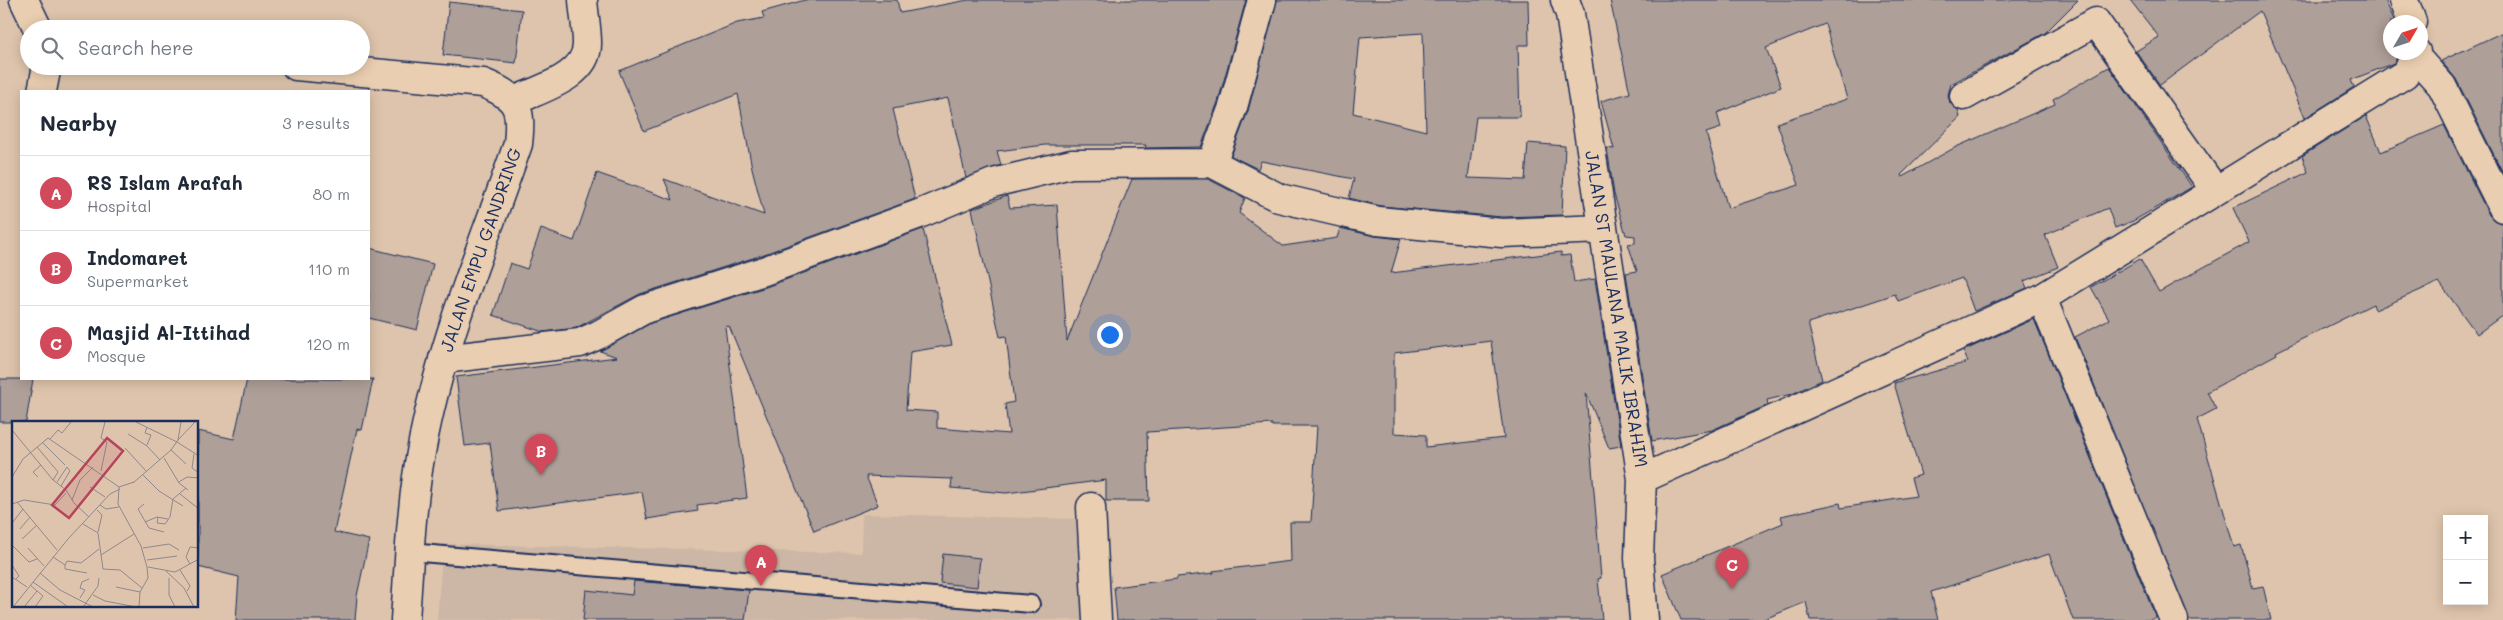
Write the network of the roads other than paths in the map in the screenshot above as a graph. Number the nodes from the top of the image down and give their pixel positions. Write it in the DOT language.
graph roads {
  1 [pos="24,0"];
  2 [pos="583,0"];
  3 [pos="1262,0"];
  4 [pos="1565,0"];
  5 [pos="2404,0"];
  6 [pos="2409,15"];
  7 [pos="34,20"];
  8 [pos="2413,60"];
  9 [pos="2420,60"];
  10 [pos="370,73"];
  11 [pos="45,75"];
  12 [pos="42,90"];
  13 [pos="1964,96"];
  14 [pos="514,101"];
  15 [pos="1212,163"];
  16 [pos="2215,190"];
  17 [pos="2503,208"];
  18 [pos="1603,229"];
  19 [pos="2042,298"];
  20 [pos="443,359"];
  21 [pos="1642,479"];
  22 [pos="1091,508"];
  23 [pos="409,552"];
  24 [pos="1031,604"];
  25 [pos="404,620"];
  26 [pos="1097,620"];
  27 [pos="1644,620"];
  28 [pos="2174,620"];
  1 -- 7 [label="street"];
  2 -- 14 [label="street"];
  3 -- 15 [label="street"];
  4 -- 18 [label="street, JALAN ST MAULANA MALIK IBRAHIM"];
  5 -- 6 [label="street"];
  8 -- 16 [label="street"];
  9 -- 17 [label="street"];
  10 -- 14 [label="street"];
  11 -- 12 [label="street"];
  13 -- 16 [label="street"];
  14 -- 20 [label="street, JALAN EMPU GANDRING"];
  15 -- 18 [label="street"];
  15 -- 20 [label="street"];
  16 -- 19 [label="street"];
  18 -- 21 [label="street, JALAN ST MAULANA MALIK IBRAHIM"];
  19 -- 21 [label="street"];
  19 -- 28 [label="street"];
  20 -- 23 [label="street, JALAN EMPU GANDRING"];
  21 -- 27 [label="street, JALAN ST MAULANA MALIK IBRAHIM"];
  22 -- 26 [label="street"];
  23 -- 24 [label="lane"];
  23 -- 25 [label="street, JALAN EMPU GANDRING"];
}
